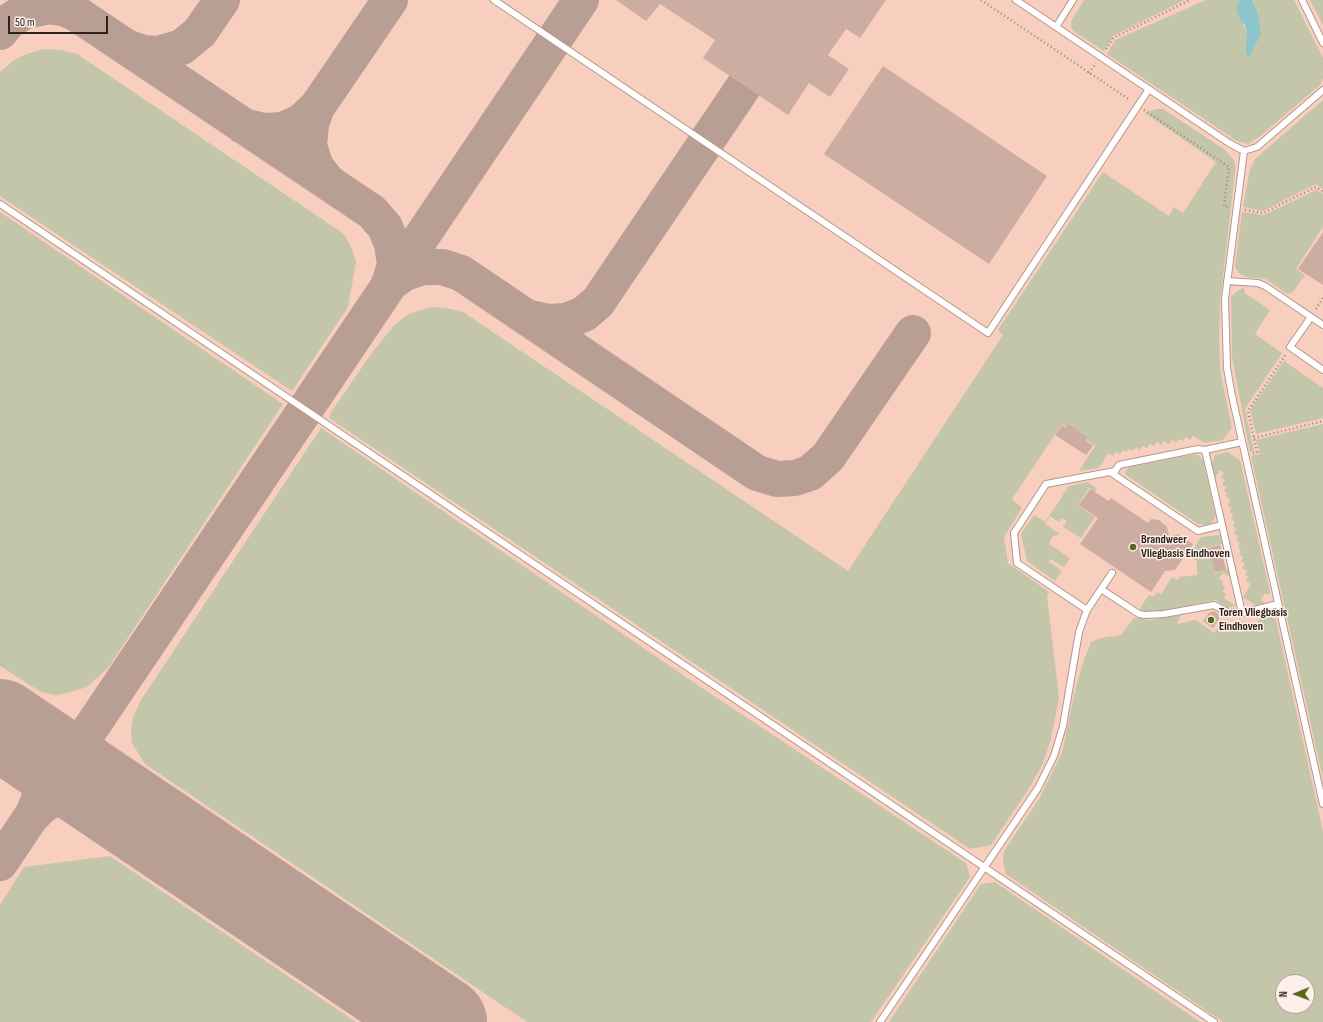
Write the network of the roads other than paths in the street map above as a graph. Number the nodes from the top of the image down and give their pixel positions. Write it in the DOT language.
graph roads {
  1 [pos="494,0"];
  2 [pos="1016,0"];
  3 [pos="1073,0"];
  4 [pos="1302,0"];
  5 [pos="1056,27"];
  6 [pos="1323,43"];
  7 [pos="1149,90"];
  8 [pos="1323,90"];
  9 [pos="1244,151"];
  10 [pos="0,204"];
  11 [pos="1227,281"];
  12 [pos="1311,317"];
  13 [pos="1323,325"];
  14 [pos="1323,370"];
  15 [pos="1242,442"];
  16 [pos="1205,450"];
  17 [pos="1116,470"];
  18 [pos="1222,525"];
  19 [pos="1112,573"];
  20 [pos="1101,589"];
  21 [pos="1278,604"];
  22 [pos="1087,610"];
  23 [pos="1242,613"];
  24 [pos="1323,804"];
  25 [pos="985,867"];
  26 [pos="880,1022"];
  27 [pos="1214,1022"];
  1 -- 7 [label="lane"];
  2 -- 5 [label="lane"];
  3 -- 5 [label="lane"];
  4 -- 6 [label="lane"];
  5 -- 7 [label="lane"];
  7 -- 9 [label="lane"];
  8 -- 9 [label="lane"];
  9 -- 11 [label="lane"];
  10 -- 25 [label="lane"];
  11 -- 12 [label="lane"];
  11 -- 15 [label="lane"];
  12 -- 13 [label="lane"];
  12 -- 14 [label="lane"];
  15 -- 16 [label="lane"];
  15 -- 21 [label="lane"];
  16 -- 17 [label="lane"];
  16 -- 18 [label="lane"];
  17 -- 18 [label="lane"];
  17 -- 22 [label="lane"];
  18 -- 23 [label="lane"];
  19 -- 20 [label="lane"];
  20 -- 22 [label="lane"];
  20 -- 23 [label="lane"];
  21 -- 23 [label="lane"];
  21 -- 24 [label="lane"];
  22 -- 25 [label="lane"];
  25 -- 26 [label="lane"];
  25 -- 27 [label="lane"];
}
